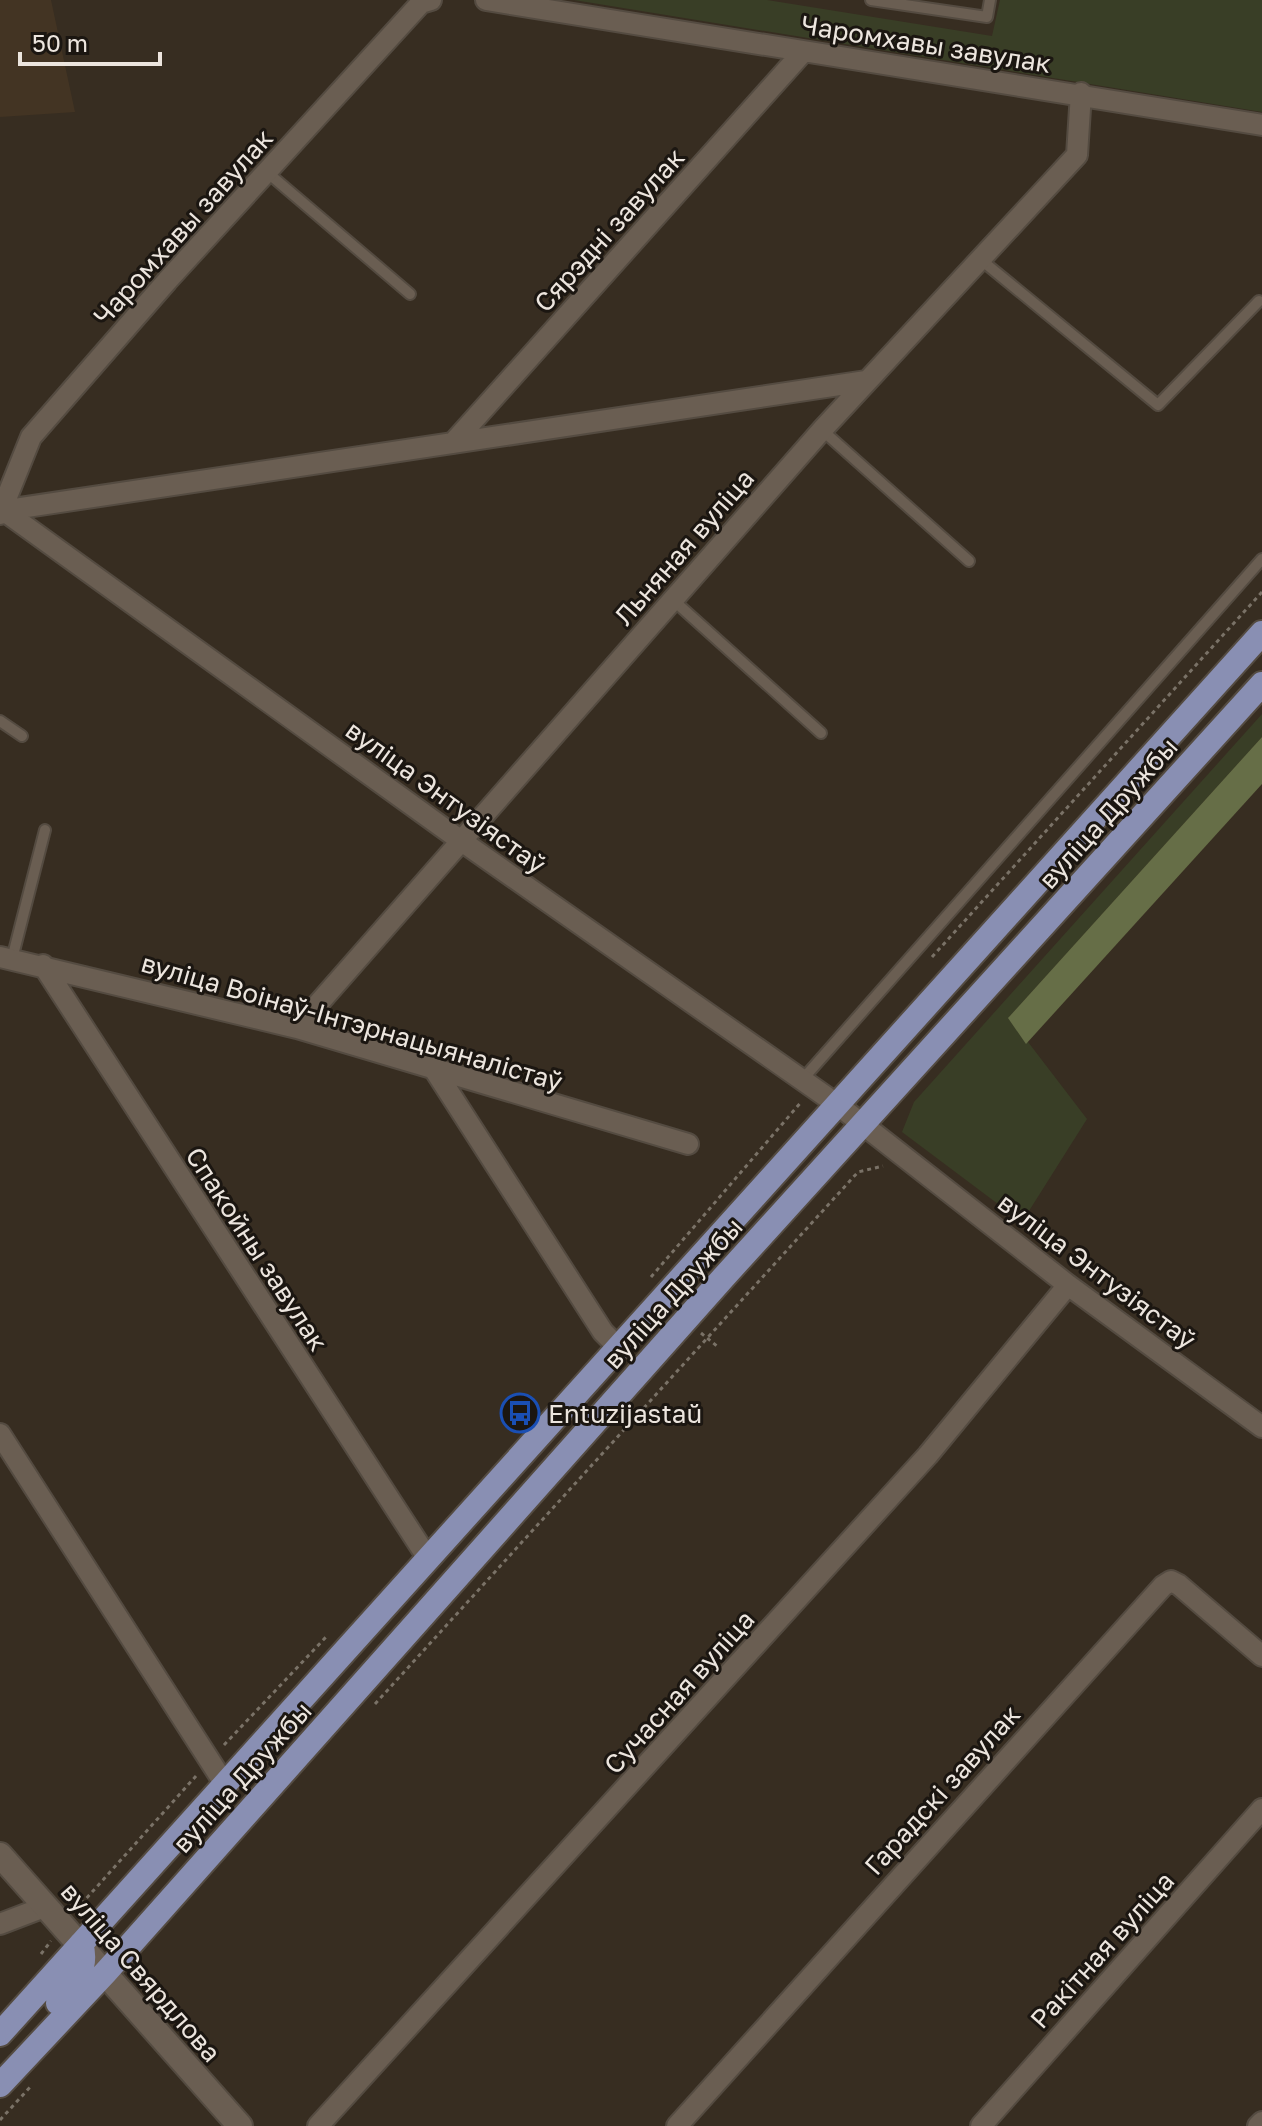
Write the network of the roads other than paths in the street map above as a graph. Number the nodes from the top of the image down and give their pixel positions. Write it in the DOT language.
graph roads {
  1 [pos="431,0"];
  2 [pos="486,0"];
  3 [pos="871,0"];
  4 [pos="990,0"];
  5 [pos="803,52"];
  6 [pos="1081,93"];
  7 [pos="1262,125"];
  8 [pos="268,173"];
  9 [pos="980,259"];
  10 [pos="410,294"];
  11 [pos="1259,301"];
  12 [pos="866,381"];
  13 [pos="822,430"];
  14 [pos="453,443"];
  15 [pos="1,511"];
  16 [pos="1262,559"];
  17 [pos="969,561"];
  18 [pos="672,599"];
  19 [pos="1262,633"];
  20 [pos="1262,684"];
  21 [pos="0,721"];
  22 [pos="821,733"];
  23 [pos="22,736"];
  24 [pos="45,830"];
  25 [pos="460,840"];
  26 [pos="6,958"];
  27 [pos="43,965"];
  28 [pos="297,1028"];
  29 [pos="434,1069"];
  30 [pos="803,1089"];
  31 [pos="838,1105"];
  32 [pos="864,1126"];
  33 [pos="688,1144"];
  34 [pos="1068,1285"];
  35 [pos="617,1346"];
  36 [pos="1262,1427"];
  37 [pos="0,1434"];
  38 [pos="429,1560"];
  39 [pos="1262,1656"];
  40 [pos="226,1786"];
  41 [pos="1262,1809"];
  42 [pos="0,1855"];
  43 [pos="47,1906"];
  44 [pos="0,1924"];
  45 [pos="81,1944"];
  46 [pos="106,1972"];
  47 [pos="0,2034"];
  48 [pos="0,2072"];
  49 [pos="0,2085"];
  50 [pos="240,2126"];
  51 [pos="318,2126"];
  52 [pos="677,2126"];
  53 [pos="981,2126"];
  1 -- 8 [label="street, Чаромхавы завулак"];
  2 -- 5 [label="street, Чаромхавы завулак"];
  3 -- 4 [label="lane"];
  5 -- 6 [label="street, Чаромхавы завулак"];
  5 -- 14 [label="street, Сярэдні завулак"];
  6 -- 7 [label="street, Чаромхавы завулак"];
  6 -- 9 [label="street, Льняная вуліца"];
  8 -- 10 [label="lane"];
  8 -- 15 [label="street, Чаромхавы завулак"];
  9 -- 11 [label="lane"];
  9 -- 12 [label="street, Льняная вуліца"];
  12 -- 13 [label="street, Льняная вуліца"];
  12 -- 14 [label="street"];
  13 -- 17 [label="lane"];
  13 -- 18 [label="street, Льняная вуліца"];
  14 -- 15 [label="street"];
  15 -- 25 [label="street, вуліца Энтузіястаў"];
  16 -- 30 [label="lane"];
  18 -- 22 [label="lane"];
  18 -- 25 [label="street, Льняная вуліца"];
  19 -- 31 [label="main road, вуліца Дружбы"];
  20 -- 32 [label="main road, вуліца Дружбы"];
  21 -- 23 [label="lane"];
  24 -- 26 [label="lane"];
  25 -- 28 [label="street, Льняная вуліца"];
  25 -- 30 [label="street, вуліца Энтузіястаў"];
  26 -- 27 [label="street, вуліца Воінаў-Інтэрнацыяналістаў"];
  27 -- 28 [label="street, вуліца Воінаў-Інтэрнацыяналістаў"];
  27 -- 38 [label="street, Спакойны завулак"];
  28 -- 29 [label="street, вуліца Воінаў-Інтэрнацыяналістаў"];
  29 -- 33 [label="street, вуліца Воінаў-Інтэрнацыяналістаў"];
  29 -- 35 [label="street"];
  30 -- 31 [label="street, вуліца Энтузіястаў"];
  31 -- 32 [label="street, вуліца Энтузіястаў"];
  31 -- 35 [label="main road, вуліца Дружбы"];
  32 -- 34 [label="street, вуліца Энтузіястаў"];
  32 -- 46 [label="main road, вуліца Дружбы"];
  34 -- 36 [label="street, вуліца Энтузіястаў"];
  34 -- 51 [label="street, Сучасная вуліца"];
  35 -- 38 [label="main road, вуліца Дружбы"];
  37 -- 40 [label="street"];
  38 -- 40 [label="main road, вуліца Дружбы"];
  39 -- 52 [label="street, Гарадскі завулак"];
  40 -- 45 [label="main road, вуліца Дружбы"];
  40 -- 46 [label="main road"];
  41 -- 53 [label="street, Ракітная вуліца"];
  42 -- 43 [label="street, вуліца Свярдлова"];
  43 -- 44 [label="street"];
  43 -- 45 [label="street, вуліца Свярдлова"];
  45 -- 46 [label="street, вуліца Свярдлова"];
  45 -- 47 [label="main road, вуліца Дружбы"];
  45 -- 48 [label="main road"];
  46 -- 49 [label="main road, вуліца Дружбы"];
  46 -- 50 [label="street, вуліца Свярдлова"];
}
